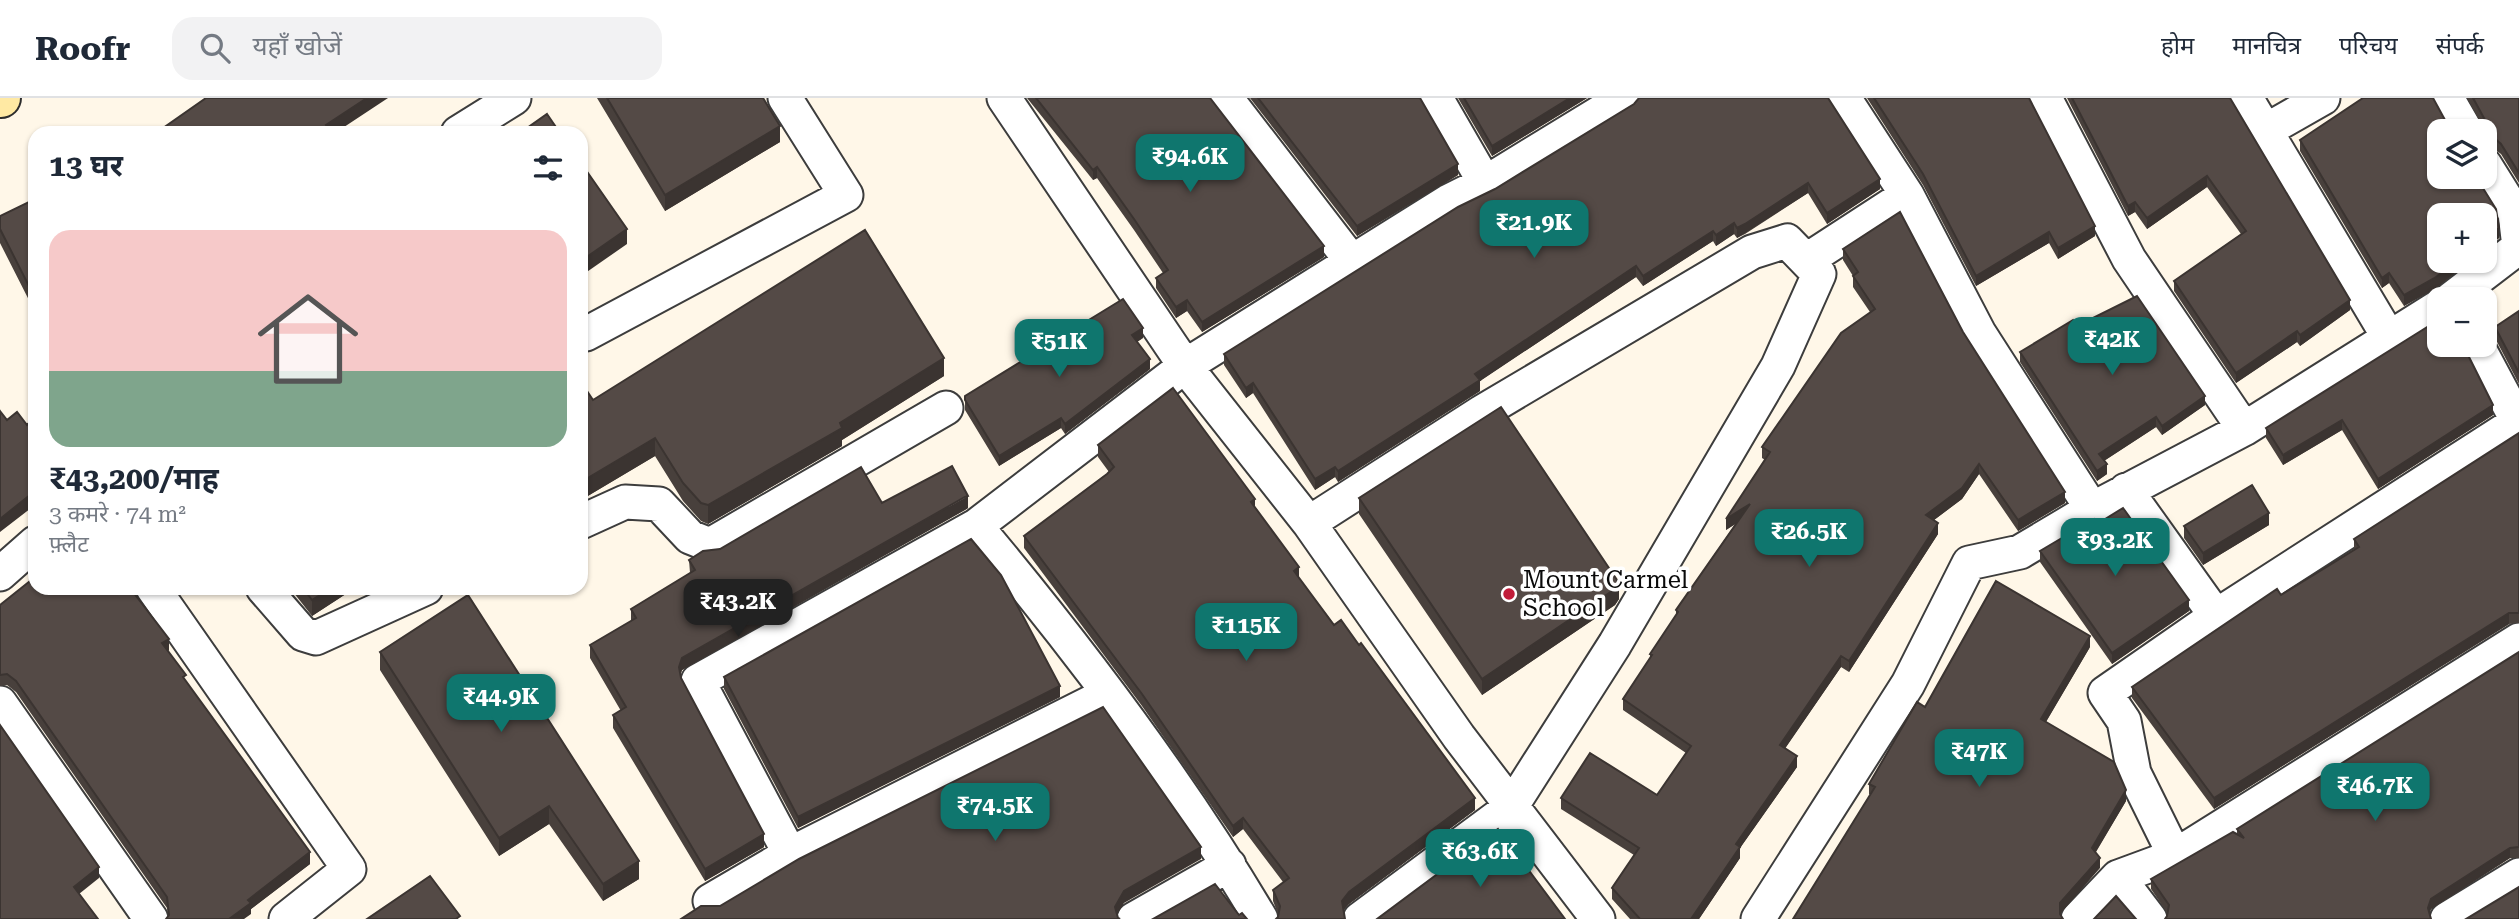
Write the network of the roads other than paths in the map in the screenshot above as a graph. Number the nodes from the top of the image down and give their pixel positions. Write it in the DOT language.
graph roads {
  1 [pos="514,98"];
  2 [pos="785,98"];
  3 [pos="1004,98"];
  4 [pos="1226,98"];
  5 [pos="1436,98"];
  6 [pos="1624,98"];
  7 [pos="1844,98"];
  8 [pos="2045,98"];
  9 [pos="2246,98"];
  10 [pos="2323,98"];
  11 [pos="2447,98"];
  12 [pos="2459,119"];
  13 [pos="469,126"];
  14 [pos="2265,131"];
  15 [pos="1485,183"];
  16 [pos="2497,184"];
  17 [pos="1907,195"];
  18 [pos="1807,260"];
  19 [pos="1353,263"];
  20 [pos="2467,287"];
  21 [pos="2427,314"];
  22 [pos="588,333"];
  23 [pos="2388,337"];
  24 [pos="2484,357"];
  25 [pos="1185,366"];
  26 [pos="946,408"];
  27 [pos="2519,421"];
  28 [pos="2244,429"];
  29 [pos="2126,490"];
  30 [pos="2092,509"];
  31 [pos="588,519"];
  32 [pos="1309,523"];
  33 [pos="976,526"];
  34 [pos="28,549"];
  35 [pos="0,574"];
  36 [pos="158,595"];
  37 [pos="269,595"];
  38 [pos="411,595"];
  39 [pos="2216,616"];
  40 [pos="2519,640"];
  41 [pos="1108,694"];
  42 [pos="0,703"];
  43 [pos="1511,807"];
  44 [pos="790,854"];
  45 [pos="2175,856"];
  46 [pos="1229,864"];
  47 [pos="2519,875"];
  48 [pos="2118,877"];
  49 [pos="710,901"];
  50 [pos="151,919"];
  51 [pos="286,919"];
  52 [pos="1134,919"];
  53 [pos="1261,919"];
  54 [pos="1360,919"];
  55 [pos="1598,919"];
  56 [pos="1758,919"];
  57 [pos="2078,919"];
  58 [pos="2150,919"];
  59 [pos="2447,919"];
  1 -- 13 [label="street"];
  2 -- 22 [label="street"];
  3 -- 25 [label="street"];
  4 -- 19 [label="street"];
  5 -- 15 [label="street"];
  6 -- 15 [label="street"];
  7 -- 17 [label="street"];
  8 -- 28 [label="street"];
  9 -- 14 [label="street"];
  10 -- 14 [label="street"];
  11 -- 12 [label="street"];
  14 -- 23 [label="street"];
  15 -- 19 [label="street"];
  16 -- 20 [label="street"];
  17 -- 18 [label="street"];
  17 -- 30 [label="street"];
  18 -- 32 [label="street"];
  18 -- 43 [label="street"];
  19 -- 25 [label="street"];
  21 -- 23 [label="street"];
  23 -- 28 [label="street"];
  24 -- 27 [label="street"];
  25 -- 32 [label="street"];
  25 -- 33 [label="street"];
  26 -- 31 [label="street"];
  27 -- 39 [label="street"];
  28 -- 29 [label="street"];
  29 -- 30 [label="street"];
  29 -- 39 [label="street"];
  30 -- 56 [label="street"];
  32 -- 43 [label="street"];
  33 -- 41 [label="street"];
  33 -- 44 [label="street"];
  34 -- 35 [label="street"];
  36 -- 51 [label="street"];
  37 -- 38 [label="street"];
  39 -- 45 [label="street"];
  40 -- 45 [label="street"];
  41 -- 44 [label="street"];
  41 -- 46 [label="street"];
  42 -- 50 [label="street"];
  43 -- 54 [label="street"];
  43 -- 55 [label="street"];
  44 -- 49 [label="street"];
  45 -- 48 [label="street"];
  46 -- 52 [label="street"];
  46 -- 53 [label="street"];
  47 -- 59 [label="street"];
  48 -- 57 [label="street"];
  48 -- 58 [label="street"];
}
